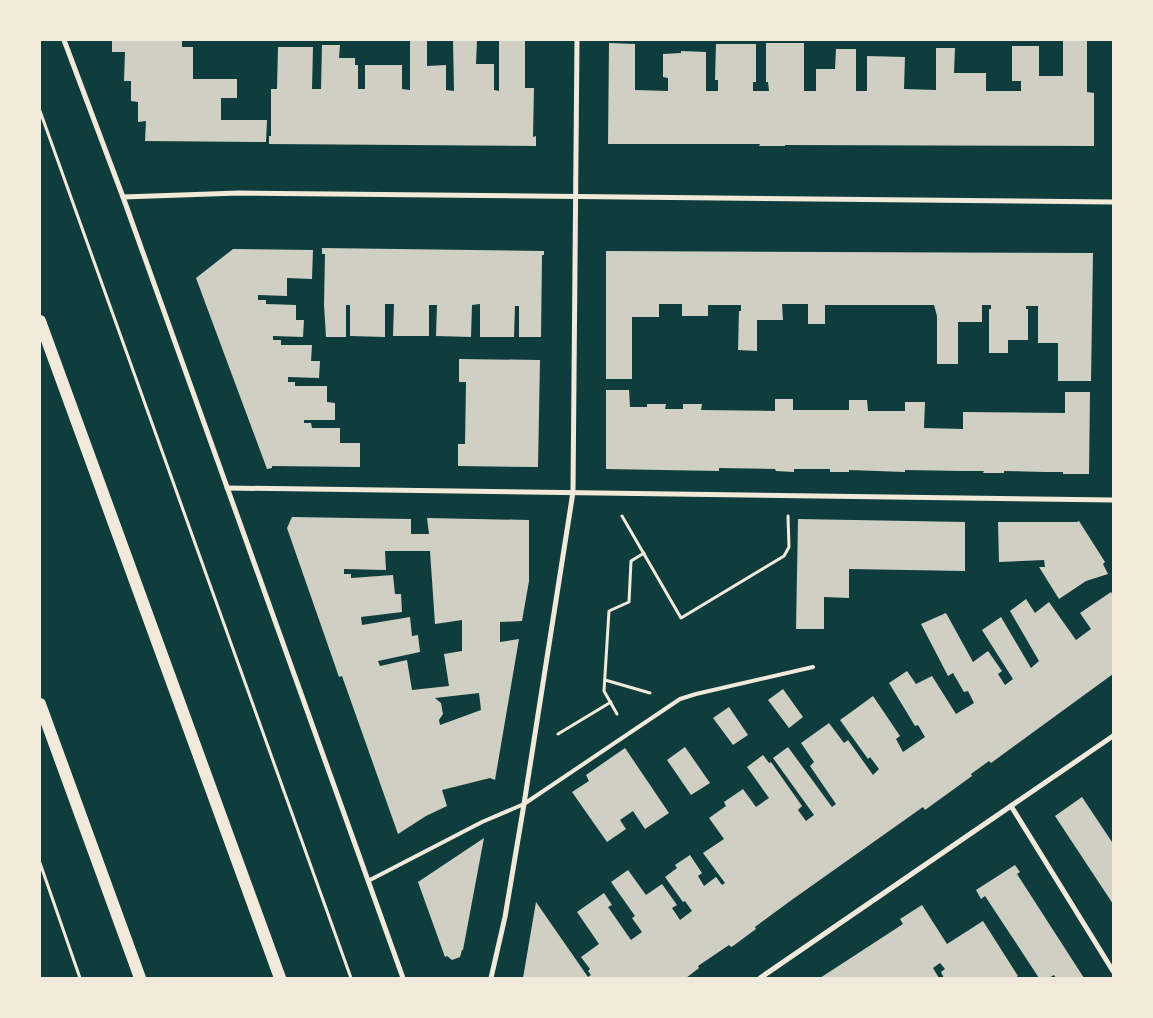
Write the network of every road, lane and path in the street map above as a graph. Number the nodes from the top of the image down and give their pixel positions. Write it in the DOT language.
graph roads {
  1 [pos="64,40"];
  2 [pos="577,40"];
  3 [pos="40,111"];
  4 [pos="576,196"];
  5 [pos="123,197"];
  6 [pos="1113,202"];
  7 [pos="40,321"];
  8 [pos="227,488"];
  9 [pos="572,492"];
  10 [pos="1113,500"];
  11 [pos="622,516"];
  12 [pos="788,516"];
  13 [pos="644,553"];
  14 [pos="814,668"];
  15 [pos="605,680"];
  16 [pos="650,693"];
  17 [pos="611,702"];
  18 [pos="40,704"];
  19 [pos="617,714"];
  20 [pos="558,734"];
  21 [pos="1113,736"];
  22 [pos="524,804"];
  23 [pos="1011,806"];
  24 [pos="40,864"];
  25 [pos="368,881"];
  26 [pos="1113,971"];
  27 [pos="80,978"];
  28 [pos="140,978"];
  29 [pos="280,978"];
  30 [pos="352,978"];
  31 [pos="403,978"];
  32 [pos="491,978"];
  33 [pos="760,978"];
  1 -- 5 [label="street"];
  2 -- 4 [label="street"];
  3 -- 30 [label="path"];
  4 -- 5 [label="street"];
  4 -- 6 [label="street"];
  4 -- 9 [label="street"];
  5 -- 8 [label="street"];
  7 -- 29 [label="main road"];
  8 -- 9 [label="street"];
  8 -- 25 [label="street"];
  9 -- 10 [label="street"];
  9 -- 22 [label="street"];
  11 -- 13 [label="path"];
  12 -- 13 [label="path"];
  13 -- 15 [label="path"];
  14 -- 22 [label="lane"];
  15 -- 16 [label="path"];
  15 -- 17 [label="path"];
  17 -- 19 [label="path"];
  17 -- 20 [label="path"];
  18 -- 28 [label="main road"];
  21 -- 23 [label="street"];
  22 -- 25 [label="lane"];
  22 -- 32 [label="street"];
  23 -- 26 [label="street"];
  23 -- 33 [label="street"];
  24 -- 27 [label="path"];
  25 -- 31 [label="street"];
}
